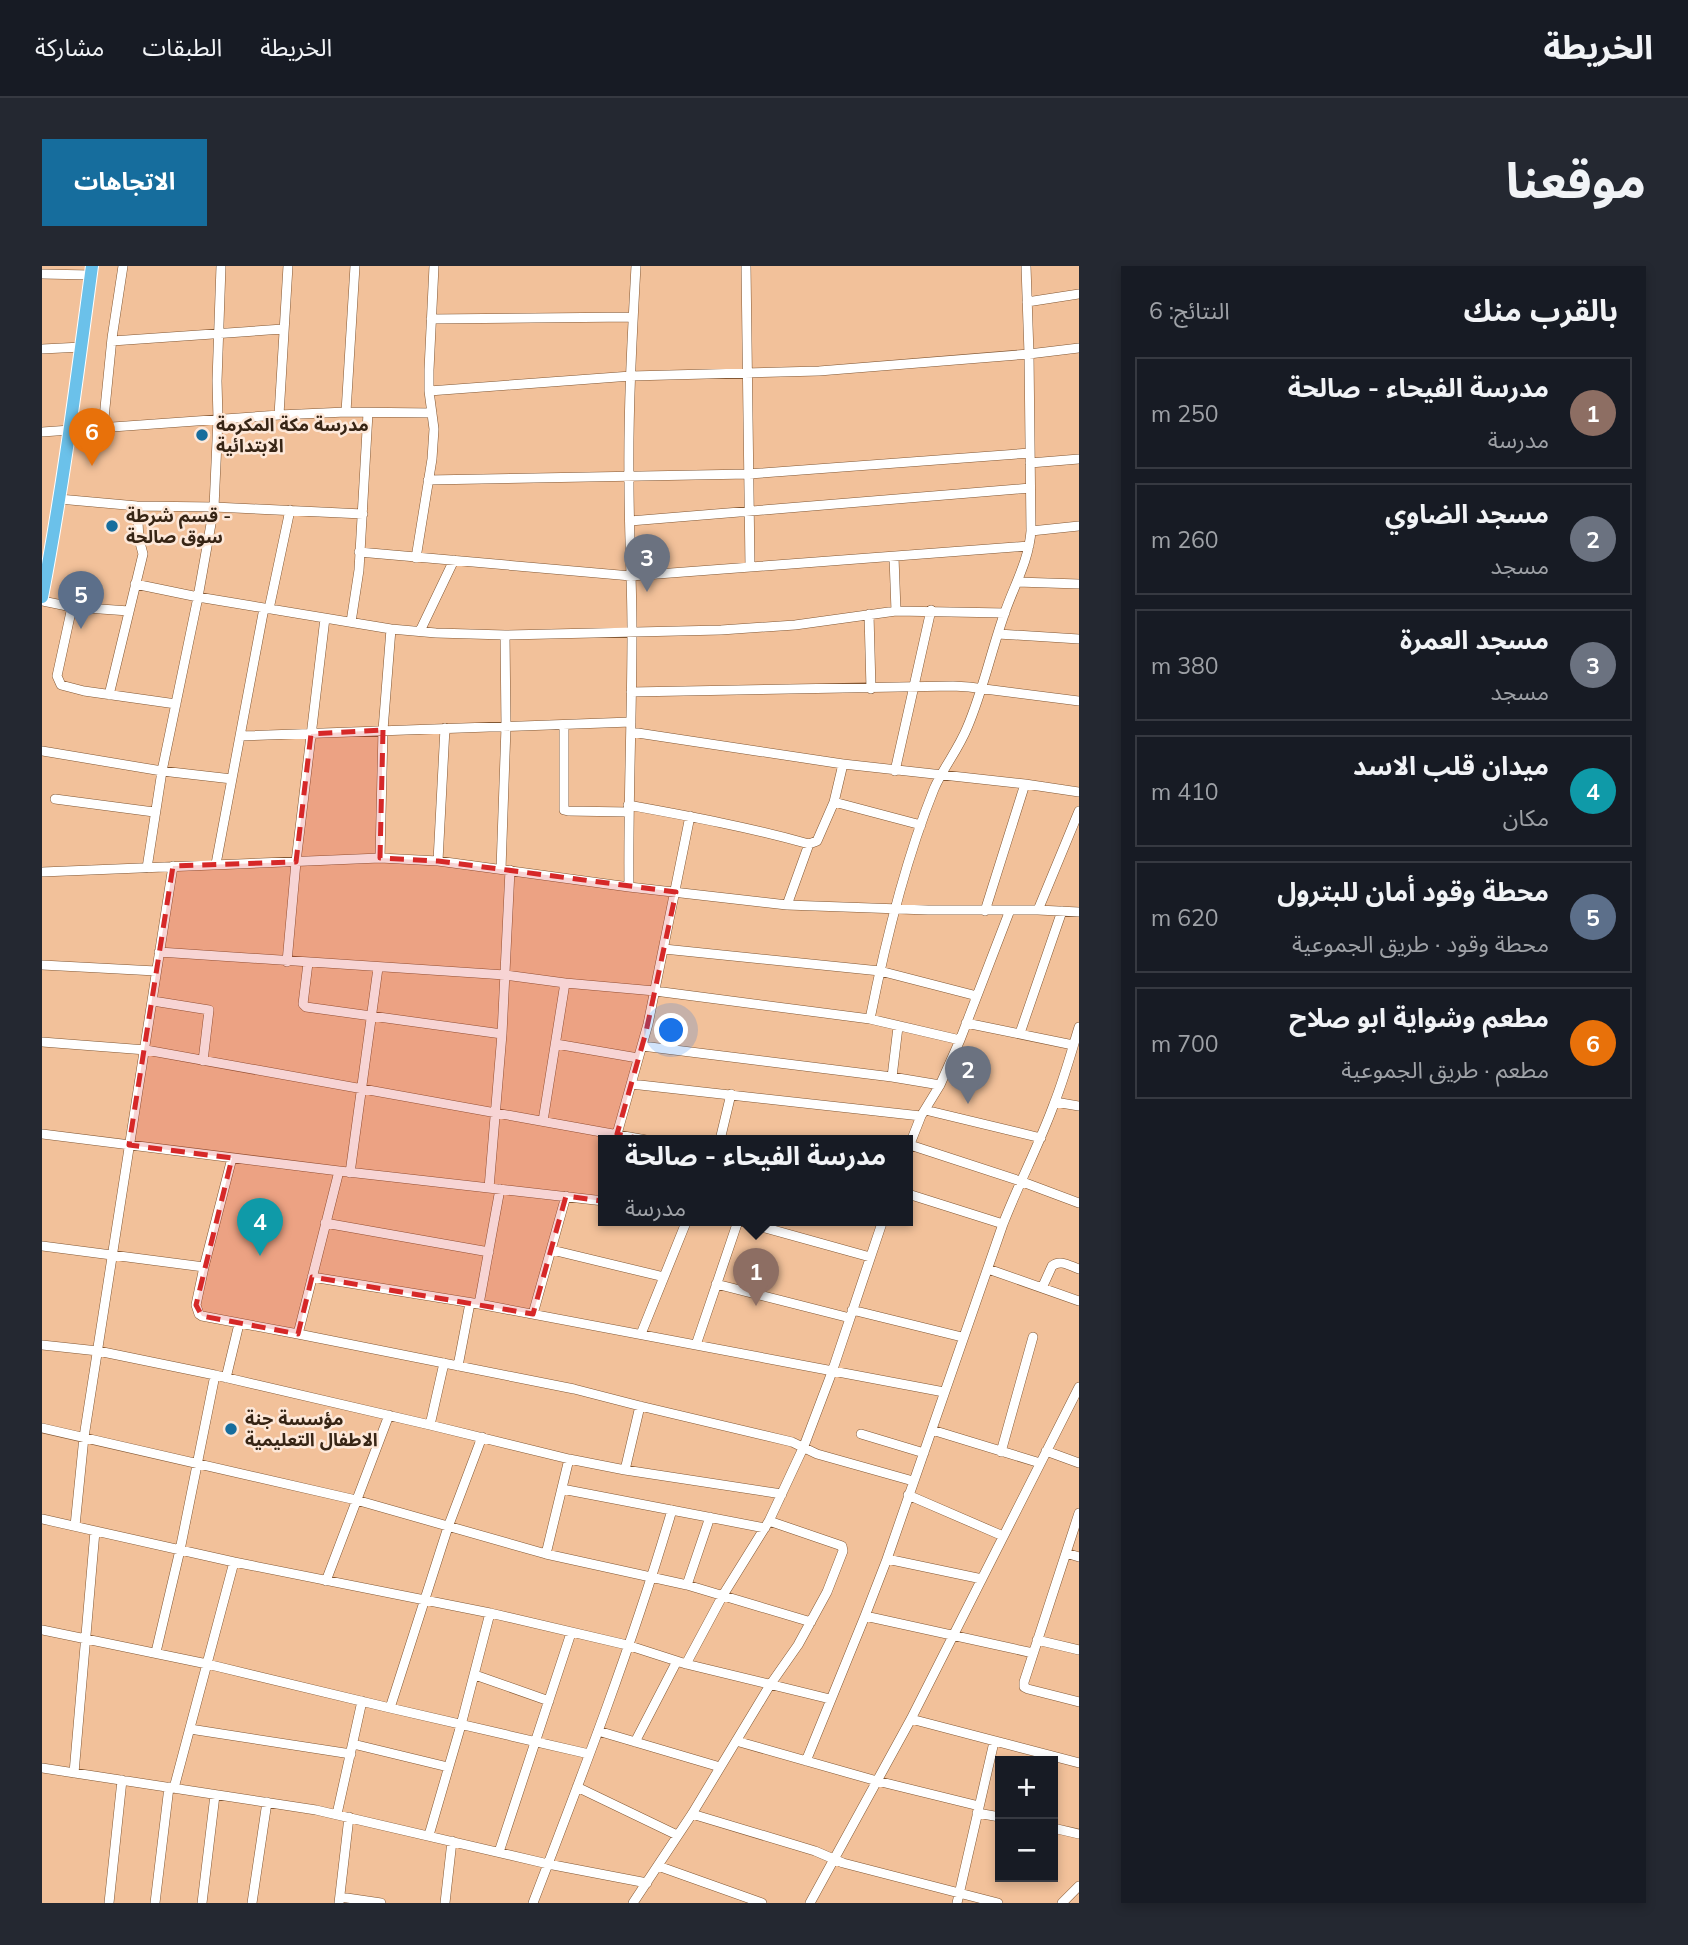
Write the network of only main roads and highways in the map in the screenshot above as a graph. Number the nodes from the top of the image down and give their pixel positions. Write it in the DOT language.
graph roads {
  1 [pos="91,270"];
  2 [pos="48,535"];
  3 [pos="42,599"];
  1 -- 2 [label="main road"];
  2 -- 3 [label="main road"];
}
